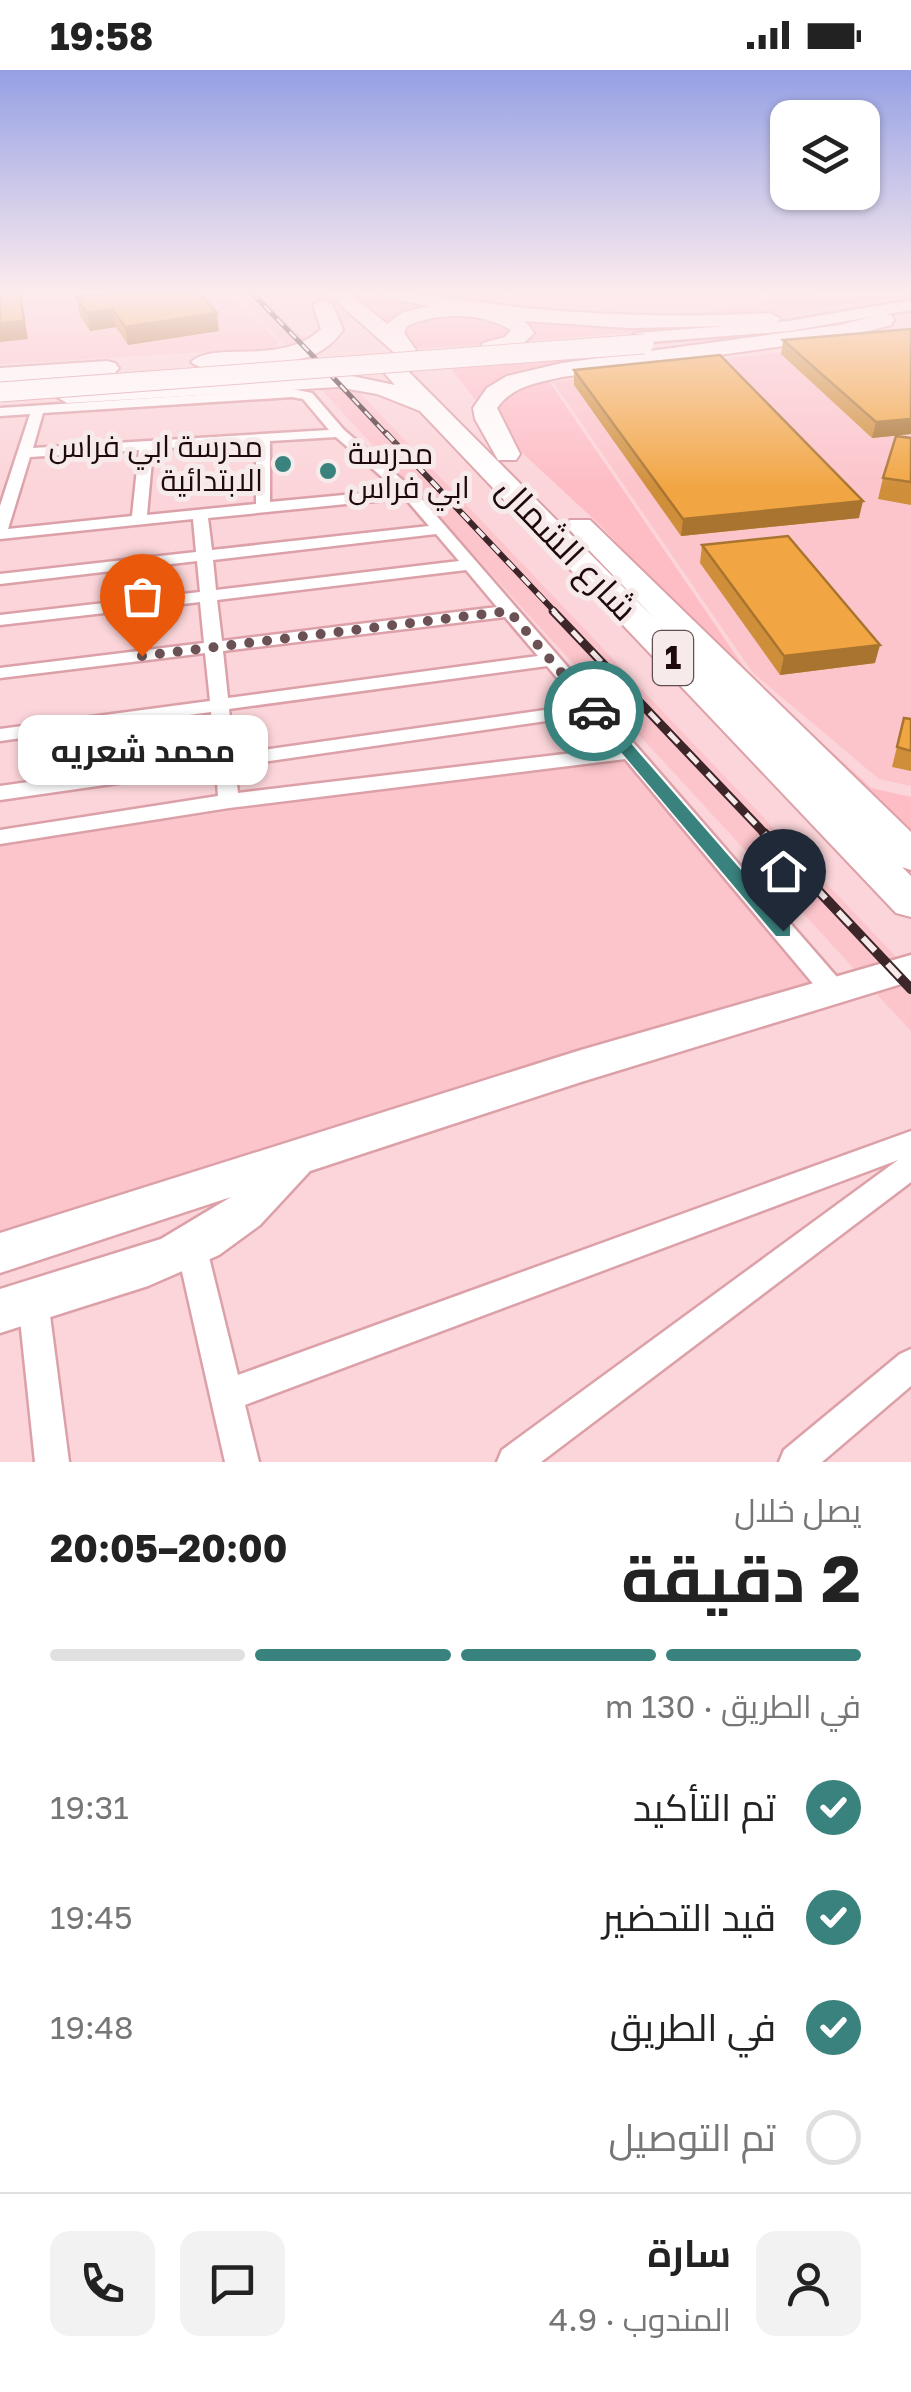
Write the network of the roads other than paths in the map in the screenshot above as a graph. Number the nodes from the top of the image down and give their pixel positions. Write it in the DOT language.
graph roads {
  1 [pos="226,358"];
  2 [pos="355,358"];
  3 [pos="400,358"];
  4 [pos="401,358"];
  5 [pos="428,358"];
  6 [pos="648,358"];
  7 [pos="0,375"];
  8 [pos="0,384"];
  9 [pos="0,392"];
  10 [pos="0,401"];
  11 [pos="38,409"];
  12 [pos="0,412"];
  13 [pos="435,415"];
  14 [pos="339,433"];
  15 [pos="264,438"];
  16 [pos="146,445"];
  17 [pos="24,452"];
  18 [pos="507,454"];
  19 [pos="409,493"];
  20 [pos="263,508"];
  21 [pos="200,514"];
  22 [pos="138,520"];
  23 [pos="439,528"];
  24 [pos="0,532"];
  25 [pos="204,556"];
  26 [pos="470,565"];
  27 [pos="0,579"];
  28 [pos="208,595"];
  29 [pos="509,611"];
  30 [pos="0,620"];
  31 [pos="214,647"];
  32 [pos="551,660"];
  33 [pos="0,672"];
  34 [pos="220,706"];
  35 [pos="593,710"];
  36 [pos="0,736"];
  37 [pos="630,752"];
  38 [pos="225,762"];
  39 [pos="0,792"];
  40 [pos="229,801"];
  41 [pos="0,837"];
  42 [pos="911,856"];
  43 [pos="911,902"];
  44 [pos="911,968"];
  45 [pos="834,991"];
  46 [pos="911,1142"];
  47 [pos="296,1159"];
  48 [pos="911,1166"];
  49 [pos="191,1245"];
  50 [pos="0,1253"];
  51 [pos="16,1306"];
  52 [pos="911,1366"];
  53 [pos="226,1396"];
  54 [pos="52,1462"];
  55 [pos="242,1462"];
  56 [pos="514,1462"];
  57 [pos="796,1462"];
  1 -- 7 [label="highway"];
  2 -- 8 [label="main road, bridge"];
  3 -- 13 [label="highway, شارع الشمال / 1"];
  4 -- 18 [label="highway, شارع الشمال / 1"];
  5 -- 9 [label="main road, bridge"];
  6 -- 18 [label="highway"];
  10 -- 13 [label="highway"];
  11 -- 12 [label="street"];
  11 -- 14 [label="street"];
  11 -- 17 [label="street"];
  13 -- 43 [label="highway, شارع الشمال / 1"];
  14 -- 15 [label="street"];
  14 -- 19 [label="street"];
  15 -- 16 [label="street"];
  15 -- 20 [label="street"];
  16 -- 17 [label="street"];
  16 -- 22 [label="street"];
  17 -- 24 [label="street"];
  18 -- 42 [label="highway, شارع الشمال / 1"];
  19 -- 20 [label="street"];
  19 -- 23 [label="street"];
  20 -- 21 [label="street"];
  21 -- 22 [label="street"];
  21 -- 25 [label="street"];
  22 -- 24 [label="street"];
  23 -- 25 [label="street"];
  23 -- 26 [label="street"];
  25 -- 27 [label="street"];
  25 -- 28 [label="street"];
  26 -- 28 [label="street"];
  26 -- 29 [label="street"];
  28 -- 30 [label="street"];
  28 -- 31 [label="street"];
  29 -- 31 [label="street"];
  29 -- 32 [label="street"];
  31 -- 33 [label="street"];
  31 -- 34 [label="street"];
  32 -- 34 [label="street"];
  32 -- 35 [label="street"];
  34 -- 36 [label="street"];
  34 -- 38 [label="street"];
  35 -- 37 [label="street"];
  35 -- 38 [label="street"];
  37 -- 40 [label="street"];
  37 -- 45 [label="street"];
  38 -- 39 [label="street"];
  38 -- 40 [label="street"];
  40 -- 41 [label="street"];
  44 -- 45 [label="main road"];
  45 -- 47 [label="main road"];
  46 -- 53 [label="street"];
  47 -- 49 [label="main road"];
  47 -- 50 [label="main road"];
  48 -- 56 [label="street"];
  49 -- 51 [label="main road"];
  49 -- 53 [label="street"];
  51 -- 54 [label="street"];
  52 -- 57 [label="street"];
  53 -- 55 [label="street"];
}
